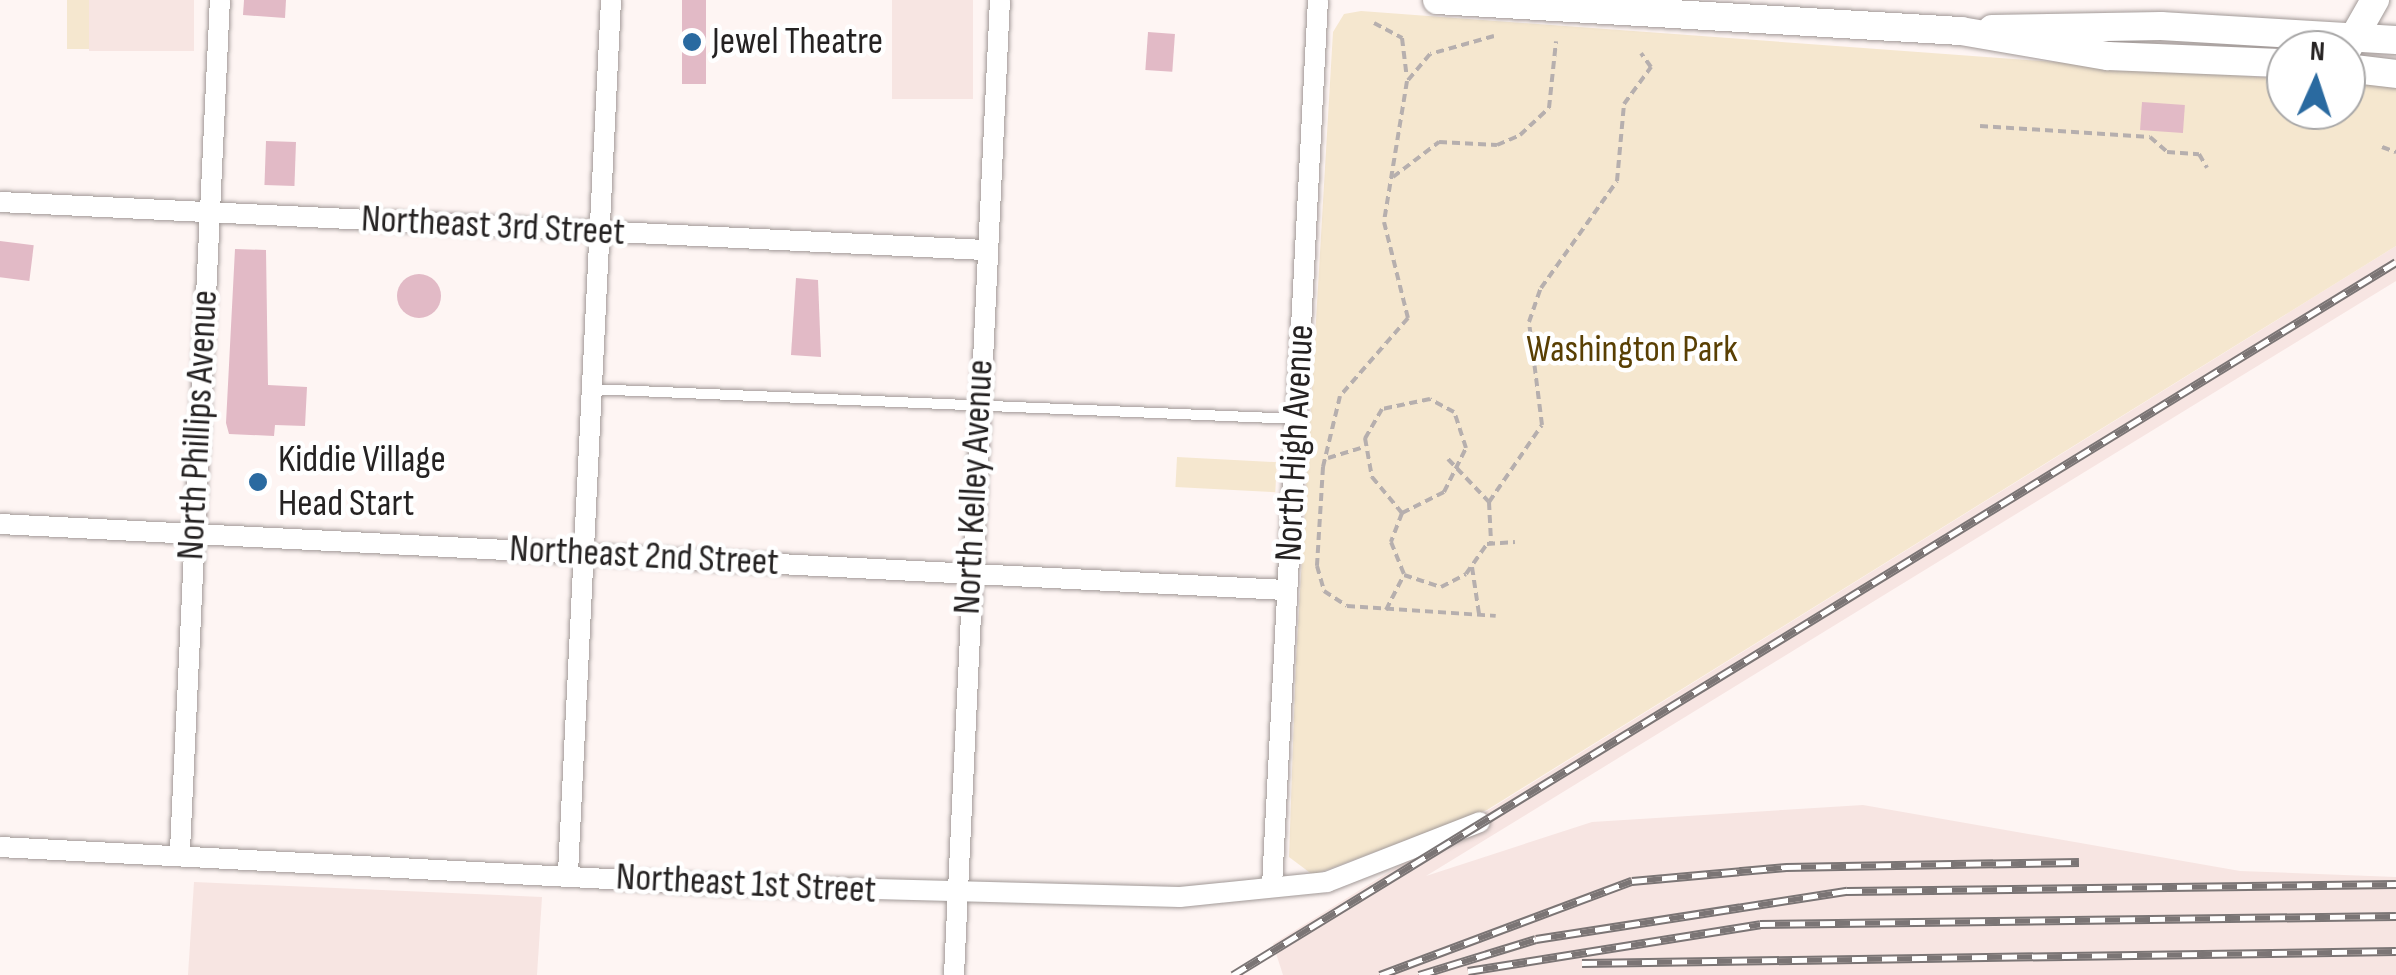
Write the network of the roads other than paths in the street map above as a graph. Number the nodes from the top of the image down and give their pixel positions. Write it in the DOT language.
graph roads {
  1 [pos="220,0"];
  2 [pos="611,0"];
  3 [pos="1000,0"];
  4 [pos="1318,0"];
  5 [pos="1437,0"];
  6 [pos="2375,0"];
  7 [pos="1628,6"];
  8 [pos="2358,30"];
  9 [pos="1961,32"];
  10 [pos="2266,37"];
  11 [pos="2396,40"];
  12 [pos="2366,43"];
  13 [pos="2266,62"];
  14 [pos="2392,66"];
  15 [pos="2366,67"];
  16 [pos="0,202"];
  17 [pos="207,213"];
  18 [pos="597,232"];
  19 [pos="986,250"];
  20 [pos="590,389"];
  21 [pos="978,408"];
  22 [pos="1296,420"];
  23 [pos="0,524"];
  24 [pos="192,533"];
  25 [pos="582,554"];
  26 [pos="970,573"];
  27 [pos="1287,590"];
  28 [pos="1480,822"];
  29 [pos="0,847"];
  30 [pos="180,850"];
  31 [pos="568,873"];
  32 [pos="1272,886"];
  33 [pos="954,895"];
  34 [pos="954,975"];
  1 -- 17 [label="street, North Phillips Avenue"];
  2 -- 18 [label="street"];
  3 -- 19 [label="street, North Kelley Avenue"];
  4 -- 22 [label="street, North High Avenue"];
  5 -- 7 [label="main road"];
  6 -- 8 [label="main road"];
  7 -- 9 [label="main road"];
  9 -- 10 [label="main road"];
  9 -- 13 [label="main road"];
  11 -- 12 [label="main road"];
  14 -- 15 [label="main road"];
  16 -- 17 [label="street, Northeast 3rd Street"];
  17 -- 18 [label="street, Northeast 3rd Street"];
  17 -- 24 [label="street, North Phillips Avenue"];
  18 -- 19 [label="street, Northeast 3rd Street"];
  18 -- 20 [label="street"];
  19 -- 21 [label="street, North Kelley Avenue"];
  20 -- 21 [label="lane"];
  20 -- 25 [label="street"];
  21 -- 22 [label="lane"];
  21 -- 26 [label="street, North Kelley Avenue"];
  22 -- 27 [label="street, North High Avenue"];
  23 -- 24 [label="street, Northeast 2nd Street"];
  24 -- 25 [label="street, Northeast 2nd Street"];
  24 -- 30 [label="street, North Phillips Avenue"];
  25 -- 26 [label="street, Northeast 2nd Street"];
  25 -- 31 [label="street"];
  26 -- 27 [label="street, Northeast 2nd Street"];
  26 -- 33 [label="street, North Kelley Avenue"];
  27 -- 32 [label="street, North High Avenue"];
  28 -- 32 [label="street, Northeast 1st Street"];
  29 -- 30 [label="street, Northeast 1st Street"];
  30 -- 31 [label="street, Northeast 1st Street"];
  31 -- 33 [label="street, Northeast 1st Street"];
  32 -- 33 [label="street, Northeast 1st Street"];
  33 -- 34 [label="street, North Kelley Avenue"];
}
